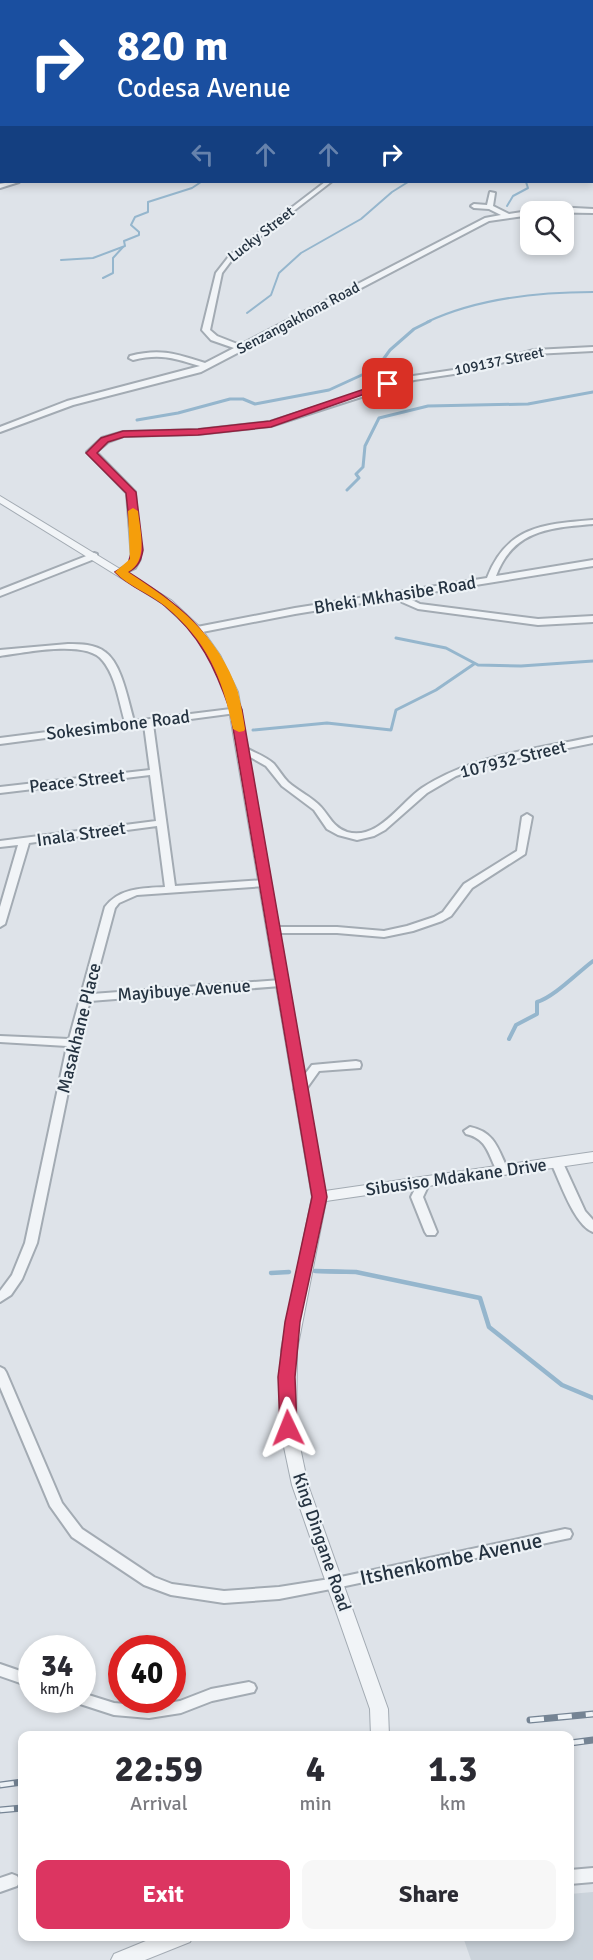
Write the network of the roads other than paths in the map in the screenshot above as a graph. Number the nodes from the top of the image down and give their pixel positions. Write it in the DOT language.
graph roads {
  1 [pos="327,183"];
  2 [pos="492,193"];
  3 [pos="474,206"];
  4 [pos="490,207"];
  5 [pos="593,211"];
  6 [pos="507,215"];
  7 [pos="241,348"];
  8 [pos="593,349"];
  9 [pos="133,358"];
  10 [pos="206,366"];
  11 [pos="0,430"];
  12 [pos="0,499"];
  13 [pos="593,522"];
  14 [pos="94,556"];
  15 [pos="593,563"];
  16 [pos="120,572"];
  17 [pos="490,580"];
  18 [pos="0,593"];
  19 [pos="402,594"];
  20 [pos="593,619"];
  21 [pos="197,630"];
  22 [pos="0,653"];
  23 [pos="236,710"];
  24 [pos="148,722"];
  25 [pos="130,724"];
  26 [pos="593,740"];
  27 [pos="0,741"];
  28 [pos="243,750"];
  29 [pos="154,772"];
  30 [pos="0,790"];
  31 [pos="526,817"];
  32 [pos="161,823"];
  33 [pos="24,842"];
  34 [pos="0,844"];
  35 [pos="265,883"];
  36 [pos="170,888"];
  37 [pos="0,924"];
  38 [pos="274,930"];
  39 [pos="281,983"];
  40 [pos="86,998"];
  41 [pos="0,1039"];
  42 [pos="73,1043"];
  43 [pos="356,1065"];
  44 [pos="300,1089"];
  45 [pos="470,1131"];
  46 [pos="593,1157"];
  47 [pos="557,1162"];
  48 [pos="502,1170"];
  49 [pos="424,1182"];
  50 [pos="319,1197"];
  51 [pos="593,1228"];
  52 [pos="431,1232"];
  53 [pos="0,1298"];
  54 [pos="0,1372"];
  55 [pos="565,1534"];
  56 [pos="336,1583"];
  57 [pos="0,1670"];
  58 [pos="18,1676"];
  59 [pos="249,1688"];
  60 [pos="96,1703"];
  61 [pos="380,1731"];
  62 [pos="593,1875"];
  63 [pos="574,1877"];
  64 [pos="170,1941"];
  65 [pos="121,1960"];
  1 -- 7 [label="street, Lucky Street"];
  2 -- 4 [label="street"];
  3 -- 4 [label="street"];
  4 -- 6 [label="street"];
  5 -- 6 [label="street, Senzangakhona Road"];
  6 -- 7 [label="street, Senzangakhona Road"];
  7 -- 10 [label="street, Senzangakhona Road"];
  8 -- 16 [label="street, 109137 Street"];
  9 -- 10 [label="street"];
  10 -- 11 [label="street, Senzangakhona Road"];
  12 -- 14 [label="street, King Dingane Road"];
  13 -- 17 [label="street"];
  14 -- 16 [label="street, King Dingane Road"];
  14 -- 18 [label="street"];
  15 -- 17 [label="street, Bheki Mkhasibe Road"];
  16 -- 21 [label="street, King Dingane Road"];
  17 -- 19 [label="street, Bheki Mkhasibe Road"];
  19 -- 20 [label="street"];
  19 -- 21 [label="street, Bheki Mkhasibe Road"];
  21 -- 23 [label="street, King Dingane Road"];
  22 -- 25 [label="street"];
  23 -- 24 [label="street, Sokesimbone Road"];
  23 -- 28 [label="street, King Dingane Road"];
  24 -- 25 [label="street, Sokesimbone Road"];
  24 -- 29 [label="street"];
  25 -- 27 [label="street, Sokesimbone Road"];
  26 -- 28 [label="street, 107932 Street"];
  28 -- 35 [label="street, King Dingane Road"];
  29 -- 30 [label="street, Peace Street"];
  29 -- 32 [label="street"];
  31 -- 38 [label="street"];
  32 -- 33 [label="street, Inala Street"];
  32 -- 36 [label="street"];
  33 -- 34 [label="street, Inala Street"];
  33 -- 37 [label="street"];
  35 -- 36 [label="street, Masakhane Place"];
  35 -- 38 [label="street, King Dingane Road"];
  36 -- 40 [label="street, Masakhane Place"];
  38 -- 39 [label="street, King Dingane Road"];
  39 -- 40 [label="street, Mayibuye Avenue"];
  39 -- 44 [label="street, King Dingane Road"];
  40 -- 42 [label="street, Masakhane Place"];
  41 -- 42 [label="street"];
  42 -- 53 [label="street, Masakhane Place"];
  43 -- 44 [label="street"];
  44 -- 50 [label="street, King Dingane Road"];
  45 -- 48 [label="street"];
  46 -- 47 [label="street, Sibusiso Mdakane Drive"];
  47 -- 48 [label="street, Sibusiso Mdakane Drive"];
  47 -- 51 [label="street"];
  48 -- 49 [label="street, Sibusiso Mdakane Drive"];
  49 -- 50 [label="street, Sibusiso Mdakane Drive"];
  49 -- 52 [label="street"];
  50 -- 56 [label="street, King Dingane Road"];
  54 -- 56 [label="street"];
  55 -- 56 [label="street, Itshenkombe Avenue"];
  56 -- 61 [label="street, King Dingane Road"];
  57 -- 58 [label="street"];
  59 -- 60 [label="street"];
  62 -- 63 [label="street"];
  64 -- 65 [label="street"];
}
